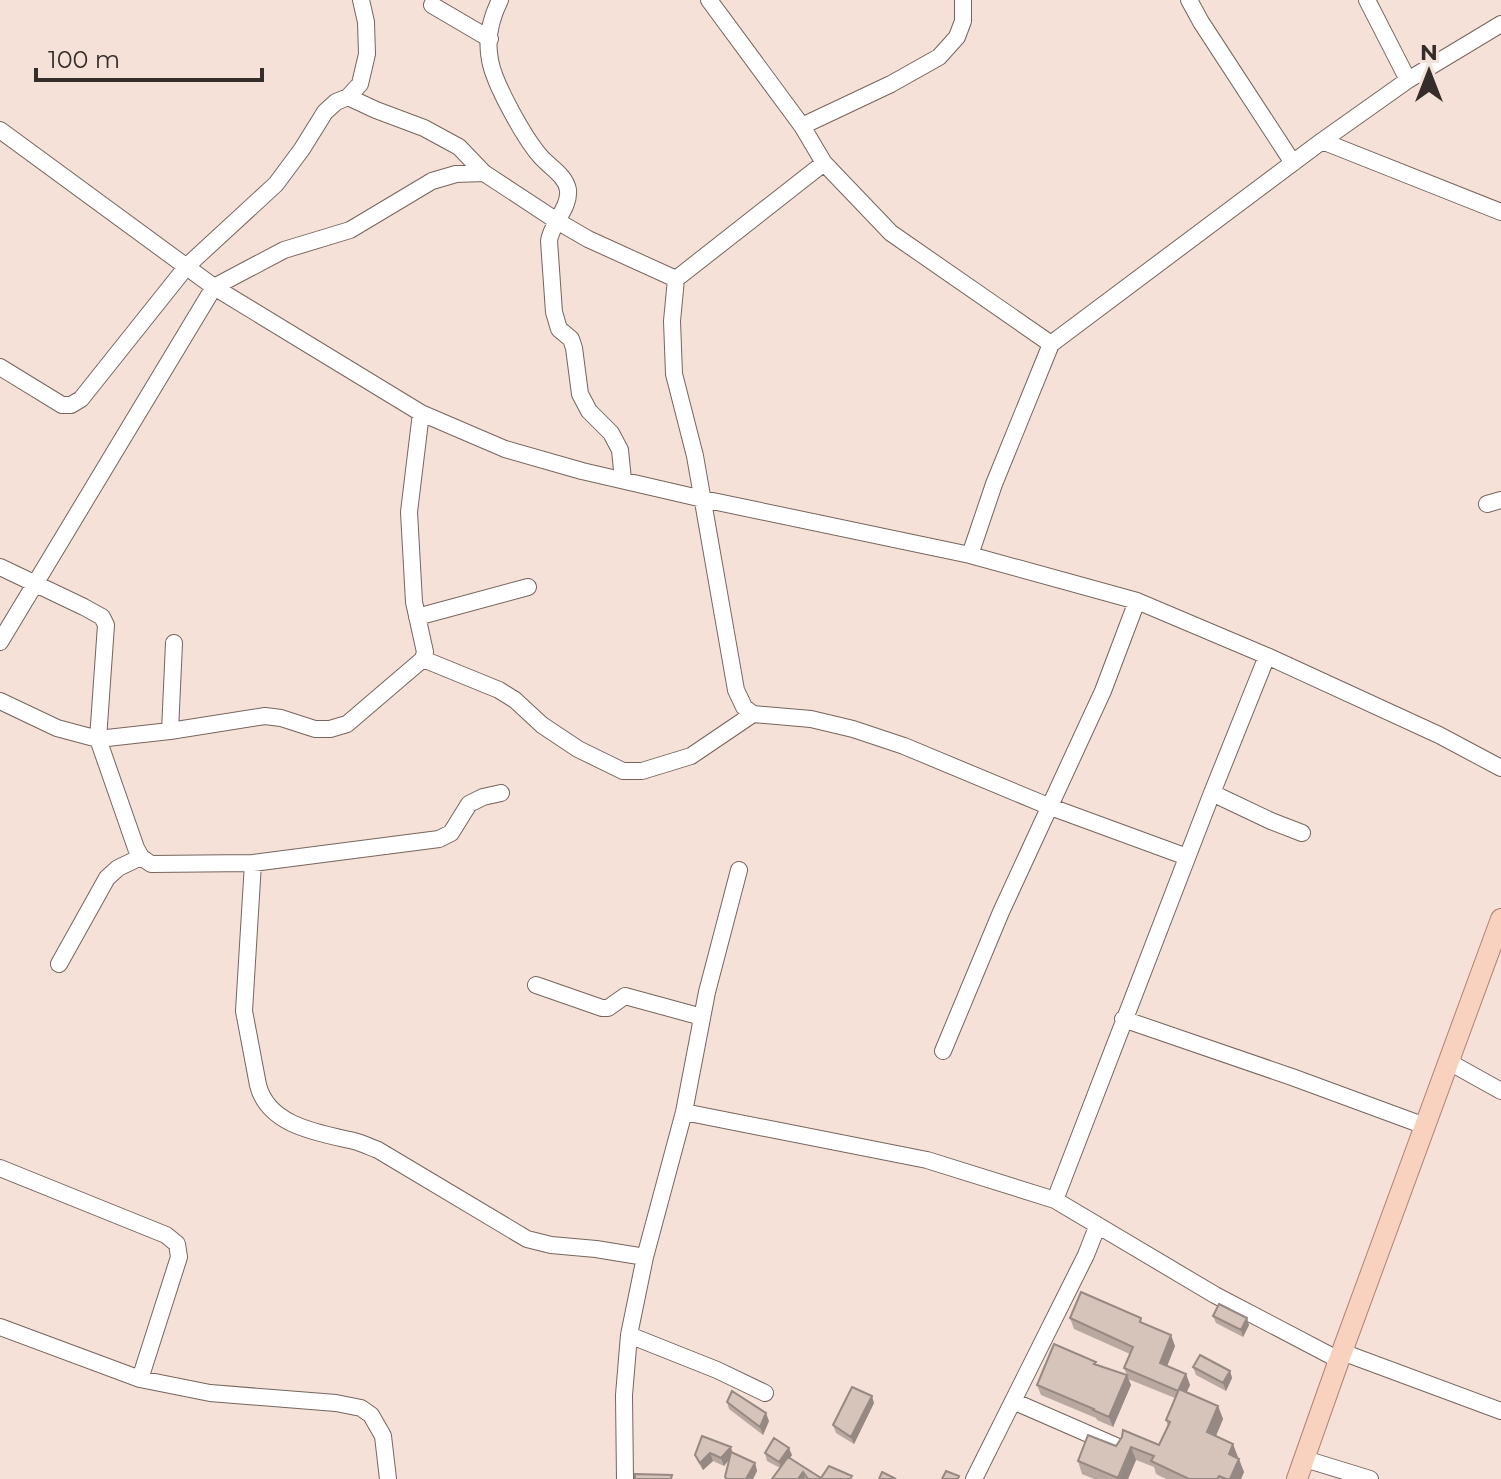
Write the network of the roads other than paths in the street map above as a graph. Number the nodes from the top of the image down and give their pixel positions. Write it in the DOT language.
graph roads {
  1 [pos="361,0"];
  2 [pos="500,0"];
  3 [pos="709,0"];
  4 [pos="963,0"];
  5 [pos="1189,0"];
  6 [pos="1367,0"];
  7 [pos="432,5"];
  8 [pos="1501,24"];
  9 [pos="490,39"];
  10 [pos="1408,80"];
  11 [pos="348,97"];
  12 [pos="802,126"];
  13 [pos="0,130"];
  14 [pos="1322,141"];
  15 [pos="824,163"];
  16 [pos="1293,163"];
  17 [pos="484,173"];
  18 [pos="1501,212"];
  19 [pos="557,221"];
  20 [pos="187,266"];
  21 [pos="676,279"];
  22 [pos="214,287"];
  23 [pos="1051,344"];
  24 [pos="0,367"];
  25 [pos="421,413"];
  26 [pos="623,480"];
  27 [pos="703,499"];
  28 [pos="970,555"];
  29 [pos="0,567"];
  30 [pos="35,584"];
  31 [pos="528,587"];
  32 [pos="1137,601"];
  33 [pos="417,617"];
  34 [pos="0,642"];
  35 [pos="174,643"];
  36 [pos="1267,656"];
  37 [pos="423,659"];
  38 [pos="0,701"];
  39 [pos="753,714"];
  40 [pos="170,731"];
  41 [pos="98,739"];
  42 [pos="1501,768"];
  43 [pos="501,793"];
  44 [pos="1212,793"];
  45 [pos="1048,806"];
  46 [pos="1302,833"];
  47 [pos="141,857"];
  48 [pos="1187,857"];
  49 [pos="253,863"];
  50 [pos="739,870"];
  51 [pos="1501,919"];
  52 [pos="59,964"];
  53 [pos="536,985"];
  54 [pos="702,1017"];
  55 [pos="1123,1019"];
  56 [pos="943,1051"];
  57 [pos="1449,1062"];
  58 [pos="1501,1091"];
  59 [pos="684,1112"];
  60 [pos="1425,1126"];
  61 [pos="0,1168"];
  62 [pos="1055,1200"];
  63 [pos="1097,1227"];
  64 [pos="645,1257"];
  65 [pos="0,1327"];
  66 [pos="629,1335"];
  67 [pos="1340,1356"];
  68 [pos="140,1379"];
  69 [pos="765,1393"];
  70 [pos="1013,1401"];
  71 [pos="1501,1411"];
  72 [pos="1116,1446"];
  73 [pos="1305,1459"];
  74 [pos="388,1479"];
  75 [pos="625,1479"];
  76 [pos="974,1479"];
  77 [pos="1297,1479"];
  78 [pos="1370,1479"];
  1 -- 11 [label="street"];
  2 -- 9 [label="street"];
  3 -- 12 [label="street"];
  4 -- 12 [label="street"];
  5 -- 16 [label="street"];
  6 -- 10 [label="street"];
  7 -- 9 [label="street"];
  8 -- 10 [label="street"];
  9 -- 19 [label="street"];
  10 -- 14 [label="street"];
  11 -- 17 [label="street"];
  11 -- 20 [label="street"];
  12 -- 15 [label="street"];
  13 -- 20 [label="street"];
  14 -- 16 [label="street"];
  14 -- 18 [label="street"];
  15 -- 21 [label="street"];
  15 -- 23 [label="street"];
  16 -- 23 [label="street"];
  17 -- 19 [label="street"];
  17 -- 22 [label="street"];
  19 -- 21 [label="street"];
  19 -- 26 [label="street"];
  20 -- 22 [label="street"];
  20 -- 24 [label="street"];
  21 -- 27 [label="street"];
  22 -- 25 [label="street"];
  22 -- 30 [label="street"];
  23 -- 28 [label="street"];
  25 -- 26 [label="street"];
  25 -- 33 [label="street"];
  26 -- 27 [label="street"];
  27 -- 28 [label="street"];
  27 -- 39 [label="street"];
  28 -- 32 [label="street"];
  29 -- 30 [label="street"];
  30 -- 34 [label="street"];
  30 -- 41 [label="street"];
  31 -- 33 [label="street"];
  32 -- 36 [label="street"];
  32 -- 45 [label="street"];
  33 -- 37 [label="street"];
  35 -- 40 [label="street"];
  36 -- 42 [label="street"];
  36 -- 44 [label="street"];
  37 -- 39 [label="street"];
  37 -- 40 [label="street"];
  38 -- 41 [label="street"];
  39 -- 45 [label="street"];
  40 -- 41 [label="street"];
  41 -- 47 [label="street"];
  43 -- 49 [label="street"];
  44 -- 46 [label="street"];
  44 -- 48 [label="street"];
  45 -- 48 [label="street"];
  45 -- 56 [label="street"];
  47 -- 49 [label="street"];
  47 -- 52 [label="street"];
  48 -- 55 [label="street"];
  49 -- 64 [label="street"];
  50 -- 54 [label="street"];
  51 -- 57 [label="main road"];
  53 -- 54 [label="street"];
  54 -- 59 [label="street"];
  55 -- 60 [label="street"];
  55 -- 62 [label="street"];
  57 -- 58 [label="street"];
  57 -- 60 [label="main road"];
  59 -- 62 [label="street"];
  59 -- 64 [label="street"];
  60 -- 67 [label="main road"];
  61 -- 68 [label="street"];
  62 -- 63 [label="street"];
  63 -- 67 [label="street"];
  63 -- 70 [label="street"];
  64 -- 66 [label="street"];
  65 -- 68 [label="street"];
  66 -- 69 [label="street"];
  66 -- 75 [label="street"];
  67 -- 71 [label="street"];
  67 -- 73 [label="main road"];
  68 -- 74 [label="street"];
  70 -- 72 [label="street"];
  70 -- 76 [label="street"];
  73 -- 77 [label="main road"];
  73 -- 78 [label="street"];
}
